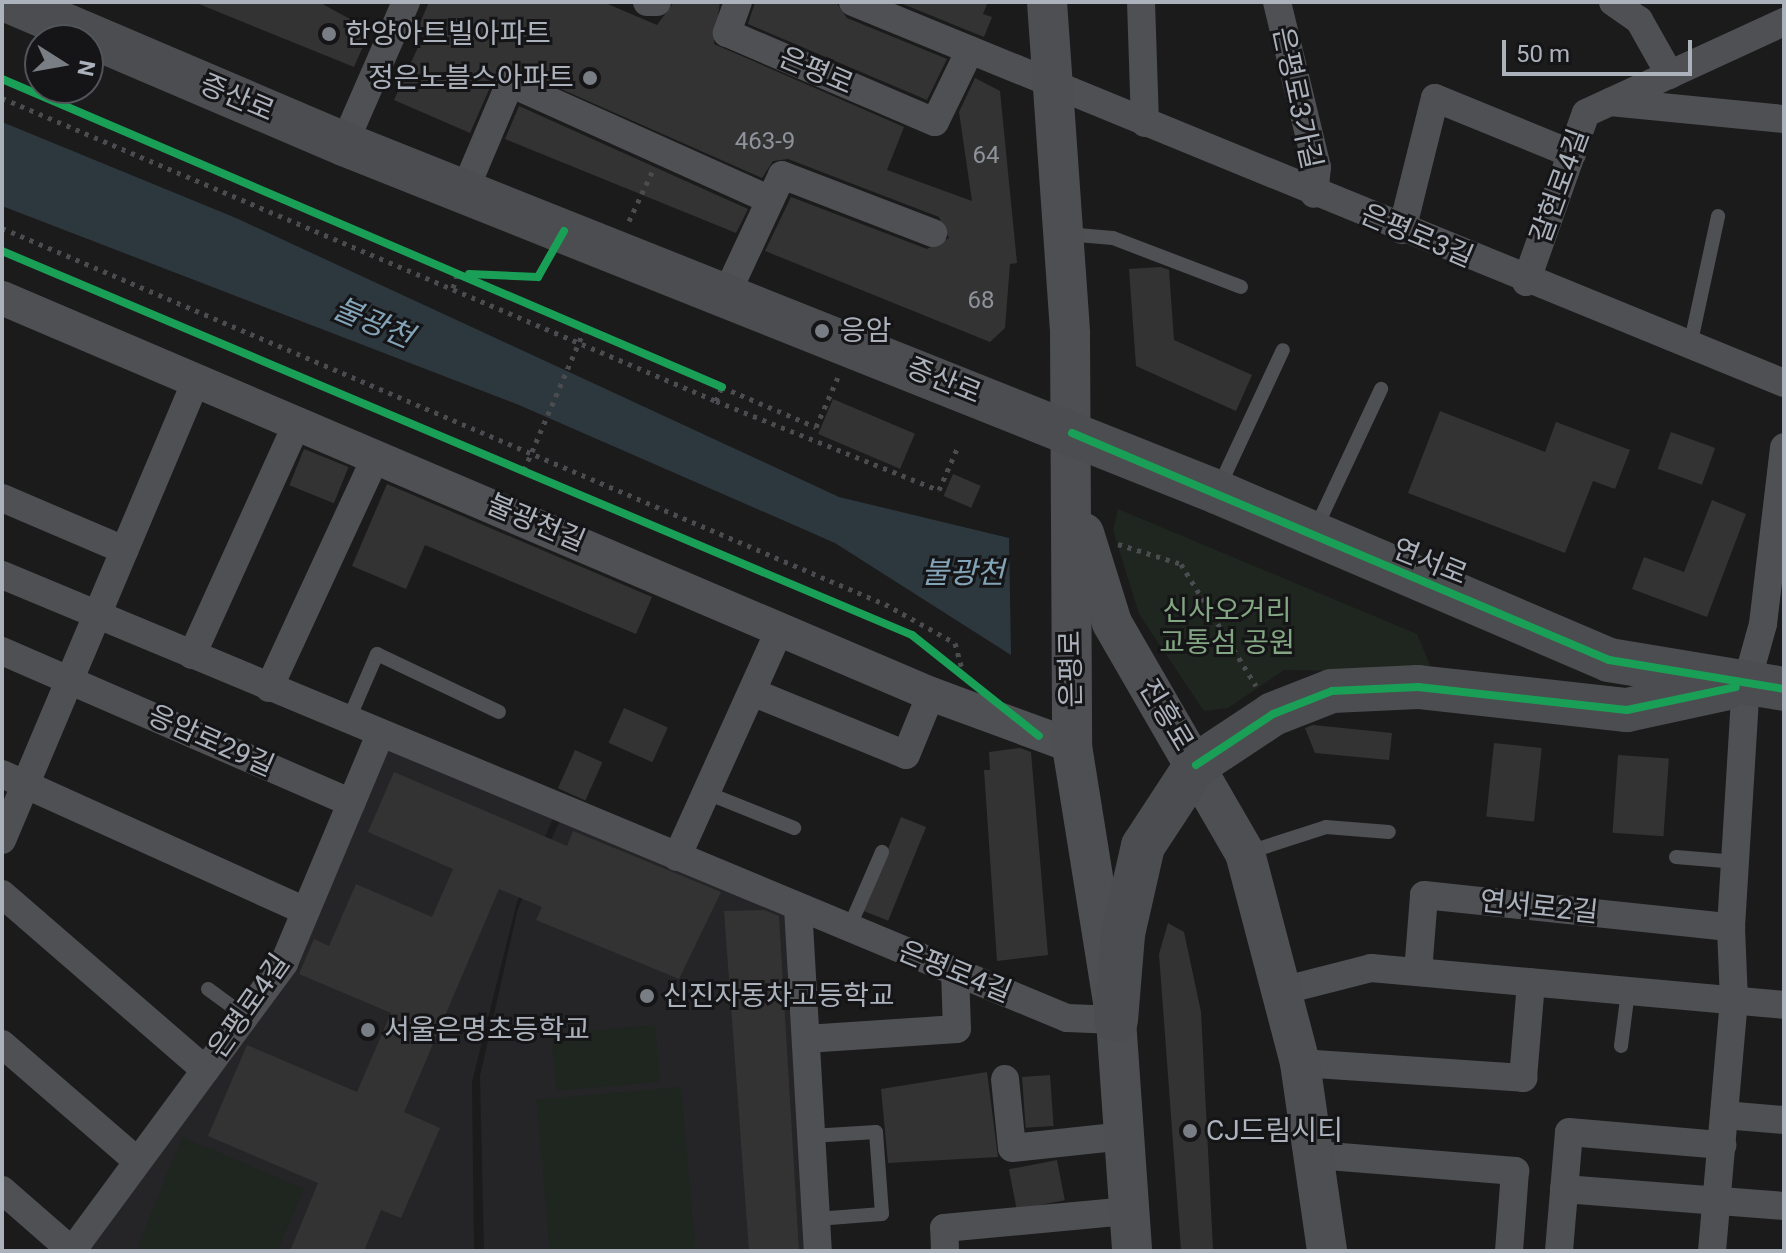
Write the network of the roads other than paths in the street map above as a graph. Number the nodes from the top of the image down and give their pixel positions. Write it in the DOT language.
graph roads {
  1 [pos="11,2"];
  2 [pos="406,2"];
  3 [pos="647,2"];
  4 [pos="657,2"];
  5 [pos="738,2"];
  6 [pos="853,2"];
  7 [pos="1047,2"];
  8 [pos="1141,2"];
  9 [pos="1277,2"];
  10 [pos="1613,2"];
  11 [pos="1784,22"];
  12 [pos="970,50"];
  13 [pos="1670,75"];
  14 [pos="1052,84"];
  15 [pos="1609,102"];
  16 [pos="1784,119"];
  17 [pos="1145,123"];
  18 [pos="344,144"];
  19 [pos="1572,154"];
  20 [pos="464,192"];
  21 [pos="1314,194"];
  22 [pos="770,200"];
  23 [pos="1718,216"];
  24 [pos="1402,230"];
  25 [pos="933,233"];
  26 [pos="1064,233"];
  27 [pos="1526,282"];
  28 [pos="1241,287"];
  29 [pos="726,295"];
  30 [pos="2,298"];
  31 [pos="1690,346"];
  32 [pos="1283,350"];
  33 [pos="196,380"];
  34 [pos="1784,383"];
  35 [pos="1381,389"];
  36 [pos="297,423"];
  37 [pos="1072,433"];
  38 [pos="1784,447"];
  39 [pos="376,456"];
  40 [pos="1217,492"];
  41 [pos="2,498"];
  42 [pos="1312,537"];
  43 [pos="124,550"];
  44 [pos="1778,561"];
  45 [pos="2,575"];
  46 [pos="96,615"];
  47 [pos="781,627"];
  48 [pos="2,651"];
  49 [pos="192,655"];
  50 [pos="71,680"];
  51 [pos="1765,687"];
  52 [pos="269,688"];
  53 [pos="752,692"];
  54 [pos="931,694"];
  55 [pos="499,712"];
  56 [pos="348,721"];
  57 [pos="380,735"];
  58 [pos="1072,746"];
  59 [pos="1196,765"];
  60 [pos="2,774"];
  61 [pos="30,786"];
  62 [pos="707,793"];
  63 [pos="351,803"];
  64 [pos="794,828"];
  65 [pos="1389,832"];
  66 [pos="2,840"];
  67 [pos="882,852"];
  68 [pos="1245,853"];
  69 [pos="677,857"];
  70 [pos="1676,857"];
  71 [pos="1738,862"];
  72 [pos="2,894"];
  73 [pos="798,907"];
  74 [pos="305,911"];
  75 [pos="1731,927"];
  76 [pos="849,928"];
  77 [pos="955,972"];
  78 [pos="1418,972"];
  79 [pos="1531,982"];
  80 [pos="208,989"];
  81 [pos="1285,990"];
  82 [pos="1628,991"];
  83 [pos="1734,1000"];
  84 [pos="1784,1005"];
  85 [pos="245,1016"];
  86 [pos="1116,1020"];
  87 [pos="806,1039"];
  88 [pos="2,1044"];
  89 [pos="1621,1046"];
  90 [pos="1300,1063"];
  91 [pos="205,1070"];
  92 [pos="1005,1079"];
  93 [pos="1724,1115"];
  94 [pos="1784,1120"];
  95 [pos="811,1136"];
  96 [pos="1124,1136"];
  97 [pos="1722,1145"];
  98 [pos="1316,1155"];
  99 [pos="137,1161"];
  100 [pos="1564,1189"];
  101 [pos="2,1190"];
  102 [pos="1717,1200"];
  103 [pos="1784,1206"];
  104 [pos="1129,1211"];
  105 [pos="816,1219"];
  106 [pos="72,1251"];
  107 [pos="818,1251"];
  108 [pos="945,1251"];
  109 [pos="1132,1251"];
  110 [pos="1327,1251"];
  111 [pos="1509,1251"];
  112 [pos="1559,1251"];
  113 [pos="1712,1251"];
  1 -- 18 [label="main road, 증산로"];
  2 -- 18 [label="street"];
  3 -- 4 [label="street"];
  5 -- 12 [label="street, 은평로"];
  6 -- 12 [label="street"];
  7 -- 14 [label="main road, 은평로"];
  8 -- 17 [label="street"];
  9 -- 21 [label="street, 은평로3가길"];
  10 -- 13 [label="street"];
  11 -- 13 [label="street, 갈현로4길"];
  12 -- 14 [label="street"];
  13 -- 15 [label="street, 갈현로4길"];
  14 -- 17 [label="street, 은평로3길"];
  14 -- 26 [label="main road, 은평로"];
  15 -- 16 [label="street, 갈현로4길"];
  15 -- 19 [label="street, 갈현로4길"];
  17 -- 21 [label="street, 은평로3길"];
  18 -- 20 [label="main road, 증산로"];
  19 -- 24 [label="street"];
  19 -- 27 [label="street, 갈현로4길"];
  20 -- 22 [label="street"];
  20 -- 29 [label="main road, 증산로"];
  21 -- 24 [label="street, 은평로3길"];
  22 -- 25 [label="street"];
  22 -- 29 [label="street"];
  23 -- 31 [label="lane"];
  24 -- 27 [label="street, 은평로3길"];
  26 -- 28 [label="lane"];
  26 -- 37 [label="main road, 은평로"];
  27 -- 31 [label="street, 은평로3길"];
  29 -- 37 [label="main road, 증산로"];
  30 -- 33 [label="street, 불광천길"];
  31 -- 34 [label="street, 은평로3길"];
  32 -- 40 [label="lane"];
  33 -- 36 [label="street, 불광천길"];
  33 -- 43 [label="street"];
  35 -- 42 [label="lane"];
  36 -- 39 [label="street, 불광천길"];
  36 -- 49 [label="street"];
  37 -- 40 [label="main road, 연서로"];
  37 -- 58 [label="main road, 은평로"];
  37 -- 59 [label="main road, 진흥로"];
  38 -- 44 [label="street"];
  39 -- 47 [label="street, 불광천길"];
  39 -- 52 [label="street"];
  40 -- 42 [label="main road, 연서로"];
  41 -- 43 [label="street"];
  42 -- 51 [label="main road, 연서로"];
  43 -- 46 [label="street"];
  44 -- 51 [label="street"];
  45 -- 46 [label="street, 은평로4길"];
  46 -- 49 [label="street, 은평로4길"];
  46 -- 50 [label="street"];
  47 -- 53 [label="street"];
  47 -- 54 [label="street, 불광천길"];
  48 -- 50 [label="street, 응암로29길"];
  49 -- 52 [label="street, 은평로4길"];
  50 -- 61 [label="street"];
  50 -- 63 [label="street, 응암로29길"];
  51 -- 59 [label="main road"];
  51 -- 71 [label="street"];
  52 -- 56 [label="street, 은평로4길"];
  53 -- 54 [label="street"];
  53 -- 62 [label="street"];
  54 -- 58 [label="street, 불광천길"];
  55 -- 56 [label="lane"];
  56 -- 57 [label="street, 은평로4길"];
  57 -- 63 [label="street, 은평로4길"];
  57 -- 69 [label="street, 은평로4길"];
  58 -- 86 [label="main road, 은평로"];
  59 -- 68 [label="main road, 진흥로"];
  59 -- 86 [label="main road"];
  60 -- 61 [label="street"];
  61 -- 66 [label="street"];
  61 -- 74 [label="street"];
  62 -- 64 [label="lane"];
  62 -- 69 [label="street"];
  63 -- 74 [label="street, 은평로4길"];
  65 -- 68 [label="lane"];
  67 -- 76 [label="lane"];
  68 -- 81 [label="main road, 진흥로"];
  69 -- 73 [label="street, 은평로4길"];
  70 -- 71 [label="lane"];
  71 -- 75 [label="street"];
  72 -- 91 [label="street"];
  73 -- 76 [label="street, 은평로4길"];
  73 -- 87 [label="street"];
  74 -- 85 [label="street, 은평로4길"];
  75 -- 78 [label="street, 연서로2길"];
  75 -- 83 [label="street"];
  76 -- 77 [label="street, 은평로4길"];
  77 -- 86 [label="street, 은평로4길"];
  77 -- 87 [label="street"];
  78 -- 79 [label="street"];
  78 -- 81 [label="street"];
  79 -- 82 [label="street"];
  79 -- 90 [label="street"];
  80 -- 85 [label="lane"];
  81 -- 90 [label="main road, 진흥로"];
  82 -- 83 [label="street"];
  82 -- 89 [label="lane"];
  83 -- 84 [label="street"];
  83 -- 93 [label="street"];
  85 -- 91 [label="street, 은평로4길"];
  86 -- 96 [label="main road, 은평로"];
  87 -- 95 [label="street"];
  88 -- 99 [label="street"];
  90 -- 98 [label="main road, 진흥로"];
  91 -- 99 [label="street, 은평로4길"];
  92 -- 96 [label="street"];
  93 -- 94 [label="street"];
  93 -- 97 [label="street"];
  95 -- 105 [label="street"];
  95 -- 105 [label="lane"];
  96 -- 104 [label="main road, 은평로"];
  97 -- 100 [label="street"];
  97 -- 102 [label="street"];
  98 -- 110 [label="main road, 진흥로"];
  98 -- 111 [label="street"];
  99 -- 106 [label="street, 은평로4길"];
  100 -- 102 [label="street"];
  100 -- 112 [label="street"];
  101 -- 106 [label="street"];
  102 -- 103 [label="street"];
  102 -- 113 [label="street"];
  104 -- 108 [label="street"];
  104 -- 109 [label="main road, 은평로"];
  105 -- 107 [label="street"];
}
